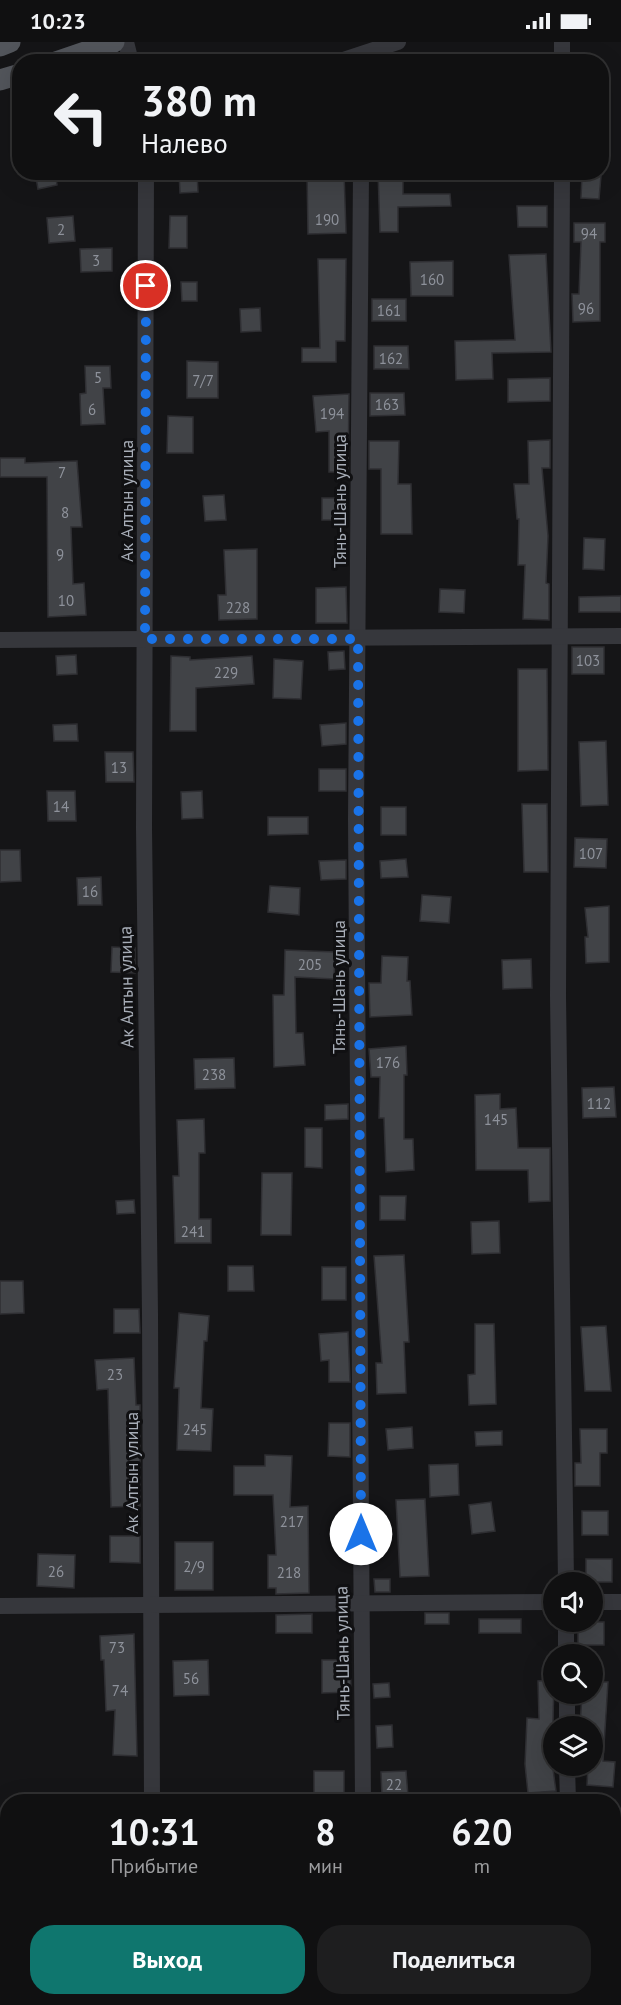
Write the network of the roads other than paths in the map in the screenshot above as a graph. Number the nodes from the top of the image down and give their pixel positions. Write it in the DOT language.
graph roads {
  1 [pos="10,42"];
  2 [pos="114,42"];
  3 [pos="398,42"];
  4 [pos="0,46"];
  5 [pos="79,54"];
  6 [pos="371,54"];
  7 [pos="146,180"];
  8 [pos="361,180"];
  9 [pos="562,180"];
  10 [pos="621,636"];
  11 [pos="560,637"];
  12 [pos="145,639"];
  13 [pos="358,639"];
  14 [pos="0,640"];
  15 [pos="566,1572"];
  16 [pos="543,1602"];
  17 [pos="603,1602"];
  18 [pos="621,1602"];
  19 [pos="361,1603"];
  20 [pos="151,1604"];
  21 [pos="0,1606"];
  22 [pos="567,1776"];
  23 [pos="152,1794"];
  24 [pos="363,1794"];
  25 [pos="568,1794"];
  1 -- 4 [label="main road"];
  2 -- 5 [label="main road"];
  3 -- 6 [label="street"];
  7 -- 12 [label="street, Ак Алтын улица"];
  8 -- 13 [label="street, Тянь-Шань улица"];
  9 -- 11 [label="street"];
  10 -- 11 [label="street"];
  11 -- 13 [label="street"];
  11 -- 15 [label="street"];
  12 -- 13 [label="street"];
  12 -- 14 [label="street"];
  12 -- 20 [label="street, Ак Алтын улица"];
  13 -- 19 [label="street, Тянь-Шань улица"];
  16 -- 19 [label="street"];
  17 -- 18 [label="street"];
  19 -- 20 [label="street"];
  19 -- 24 [label="street, Тянь-Шань улица"];
  20 -- 21 [label="street"];
  20 -- 23 [label="street, Ак Алтын улица"];
  22 -- 25 [label="street"];
}
